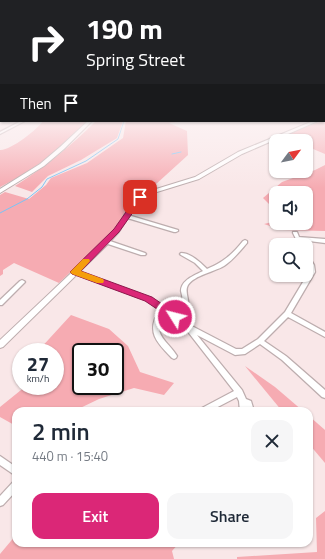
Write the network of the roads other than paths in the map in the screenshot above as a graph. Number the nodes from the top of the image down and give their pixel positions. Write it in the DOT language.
graph roads {
  1 [pos="74,136"];
  2 [pos="280,136"];
  3 [pos="0,190"];
  4 [pos="126,216"];
  5 [pos="176,231"];
  6 [pos="297,238"];
  7 [pos="308,238"];
  8 [pos="313,239"];
  9 [pos="325,241"];
  10 [pos="107,242"];
  11 [pos="245,242"];
  12 [pos="143,254"];
  13 [pos="183,254"];
  14 [pos="75,272"];
  15 [pos="207,272"];
  16 [pos="22,282"];
  17 [pos="306,282"];
  18 [pos="0,303"];
  19 [pos="164,309"];
  20 [pos="287,314"];
  21 [pos="175,317"];
  22 [pos="186,326"];
  23 [pos="325,335"];
  24 [pos="260,341"];
  25 [pos="0,345"];
  26 [pos="174,356"];
  27 [pos="239,392"];
  28 [pos="325,395"];
  29 [pos="243,400"];
  30 [pos="211,407"];
  31 [pos="244,407"];
  32 [pos="249,407"];
  33 [pos="0,460"];
  34 [pos="12,469"];
  35 [pos="12,489"];
  36 [pos="0,502"];
  1 -- 3 [label="main road"];
  2 -- 4 [label="main road"];
  4 -- 5 [label="street"];
  4 -- 10 [label="main road"];
  6 -- 7 [label="street"];
  8 -- 9 [label="street"];
  10 -- 12 [label="street"];
  10 -- 14 [label="main road"];
  11 -- 15 [label="street"];
  13 -- 15 [label="street"];
  14 -- 19 [label="street"];
  14 -- 25 [label="main road"];
  15 -- 21 [label="street"];
  16 -- 18 [label="street"];
  17 -- 20 [label="street"];
  19 -- 21 [label="street"];
  19 -- 26 [label="street"];
  20 -- 23 [label="street"];
  20 -- 24 [label="street"];
  21 -- 22 [label="street"];
  22 -- 24 [label="street"];
  22 -- 27 [label="street"];
  24 -- 28 [label="street"];
  27 -- 29 [label="street"];
  27 -- 30 [label="street"];
  29 -- 31 [label="street"];
  29 -- 32 [label="street"];
  33 -- 34 [label="street"];
  35 -- 36 [label="street"];
}
